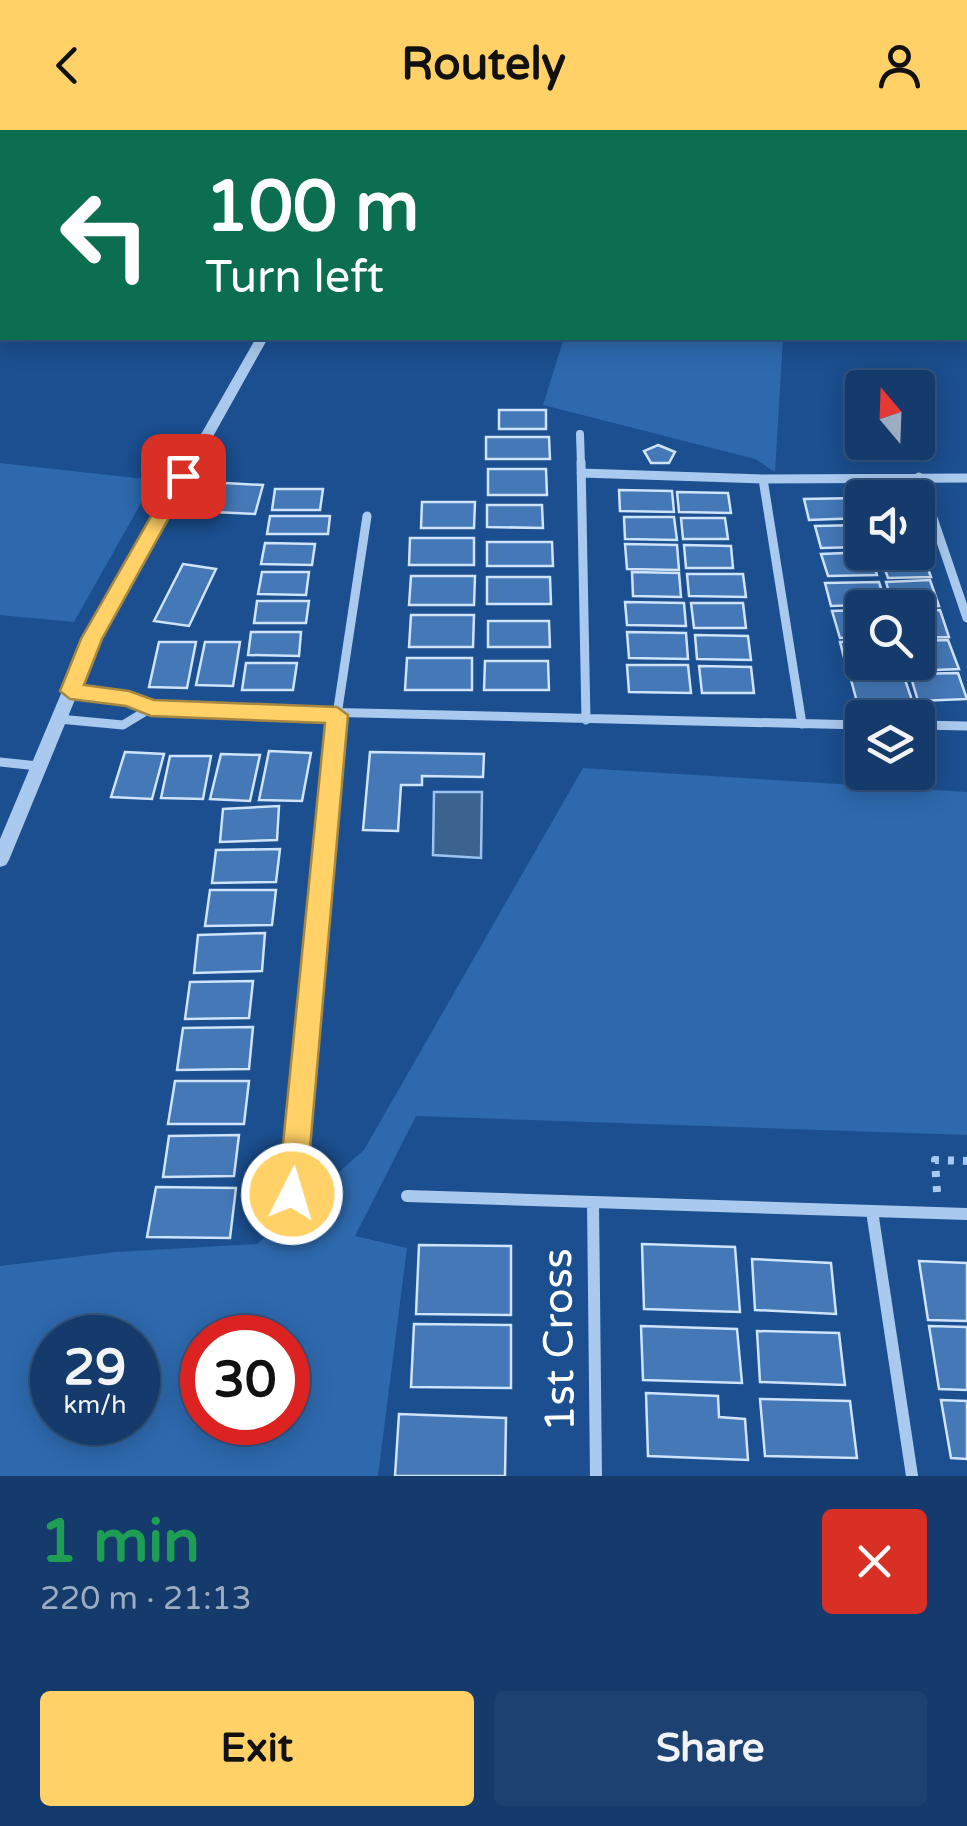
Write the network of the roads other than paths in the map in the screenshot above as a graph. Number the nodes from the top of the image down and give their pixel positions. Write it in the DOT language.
graph roads {
  1 [pos="261,340"];
  2 [pos="580,434"];
  3 [pos="581,473"];
  4 [pos="920,478"];
  5 [pos="967,478"];
  6 [pos="762,479"];
  7 [pos="367,516"];
  8 [pos="967,618"];
  9 [pos="70,691"];
  10 [pos="151,708"];
  11 [pos="337,715"];
  12 [pos="60,720"];
  13 [pos="586,720"];
  14 [pos="802,724"];
  15 [pos="845,724"];
  16 [pos="935,725"];
  17 [pos="967,726"];
  18 [pos="0,762"];
  19 [pos="38,766"];
  20 [pos="0,860"];
  21 [pos="292,1194"];
  22 [pos="407,1196"];
  23 [pos="593,1202"];
  24 [pos="872,1211"];
  25 [pos="967,1214"];
  26 [pos="596,1476"];
  27 [pos="912,1476"];
  1 -- 9 [label="street"];
  2 -- 3 [label="street"];
  3 -- 6 [label="street"];
  3 -- 13 [label="street"];
  4 -- 5 [label="street"];
  4 -- 6 [label="street"];
  4 -- 8 [label="street"];
  6 -- 14 [label="street"];
  7 -- 11 [label="street"];
  9 -- 10 [label="street"];
  9 -- 12 [label="street"];
  10 -- 11 [label="street"];
  10 -- 12 [label="street"];
  11 -- 13 [label="street"];
  11 -- 21 [label="street"];
  12 -- 19 [label="street"];
  13 -- 14 [label="street"];
  14 -- 15 [label="street"];
  16 -- 17 [label="street"];
  18 -- 19 [label="street"];
  19 -- 20 [label="street"];
  22 -- 23 [label="street"];
  23 -- 24 [label="street"];
  23 -- 26 [label="street, 1st Cross"];
  24 -- 25 [label="street"];
  24 -- 27 [label="street"];
}
